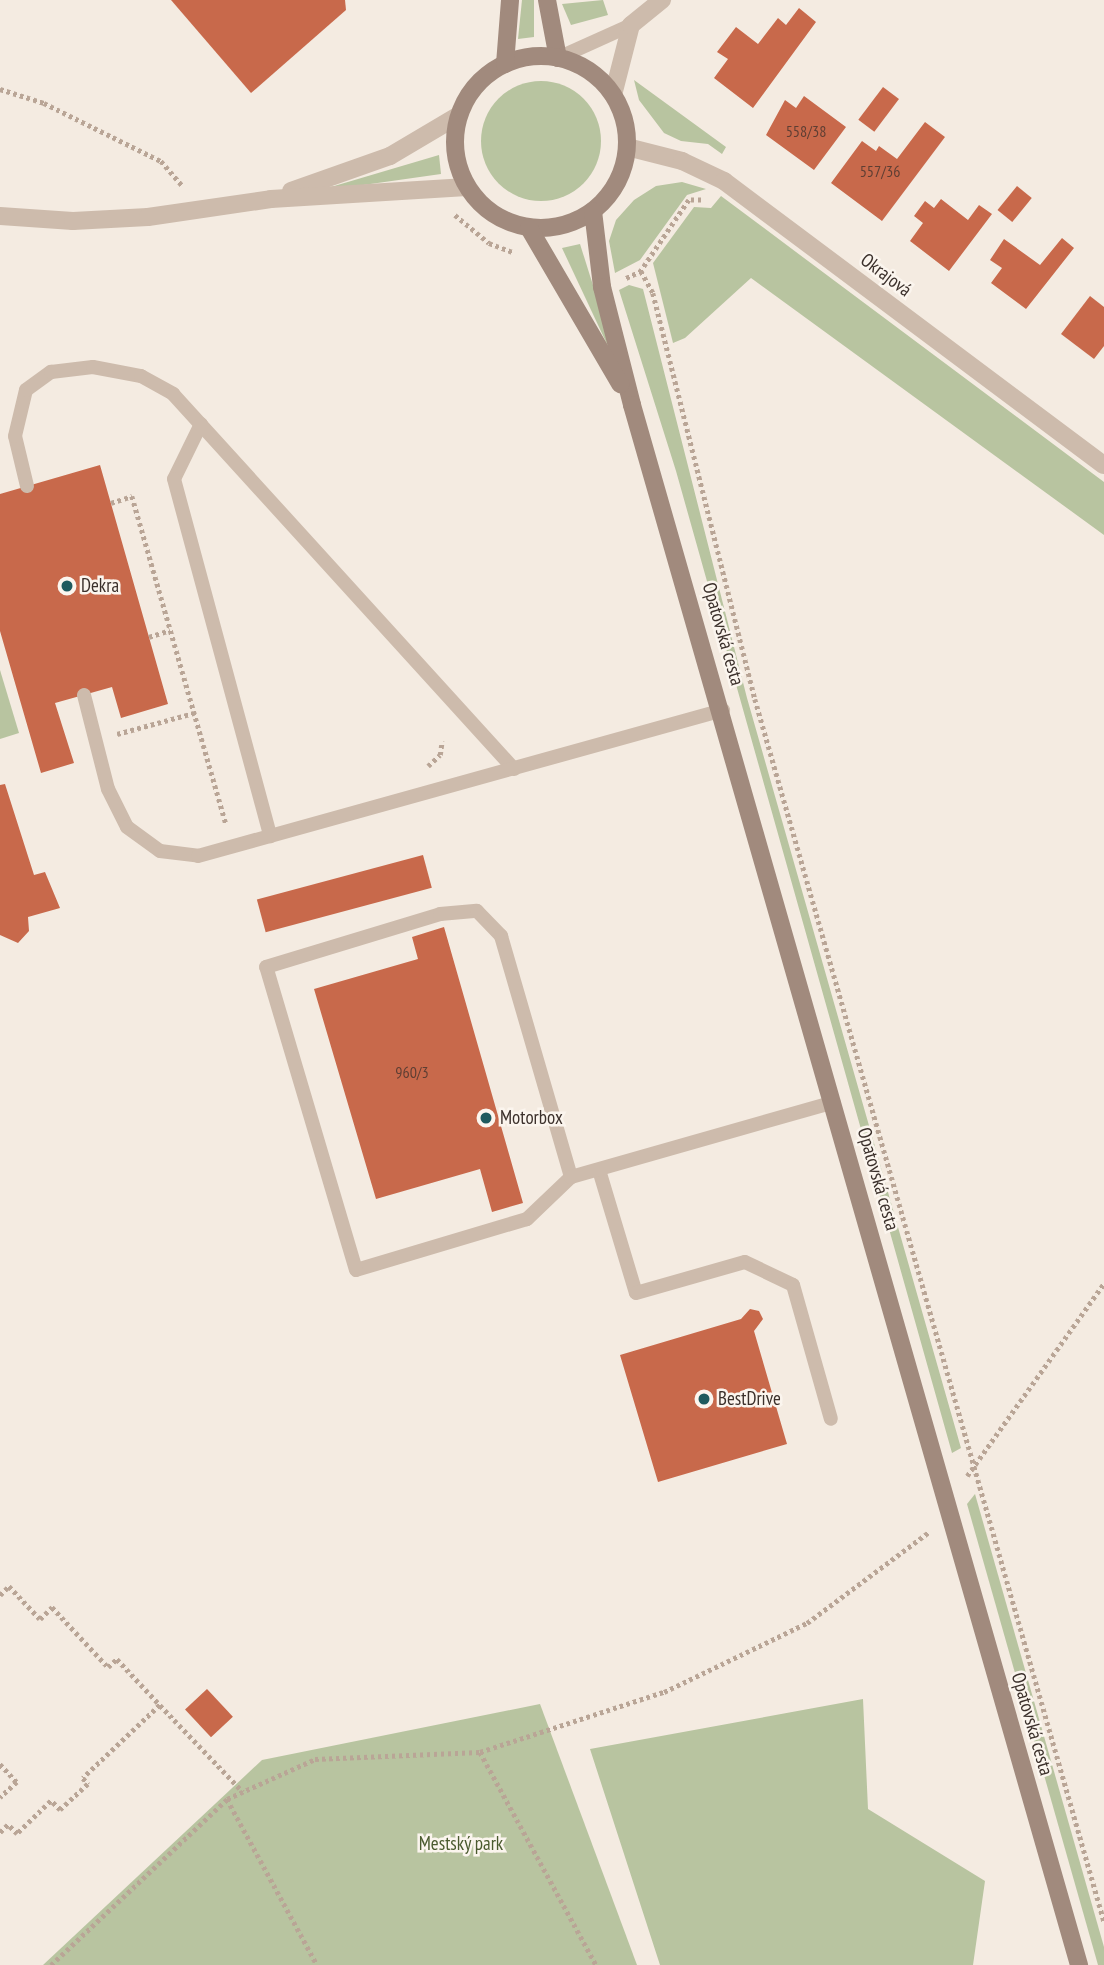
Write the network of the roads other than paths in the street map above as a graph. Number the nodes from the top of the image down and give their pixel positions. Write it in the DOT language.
graph roads {
  1 [pos="510,0"];
  2 [pos="547,0"];
  3 [pos="662,0"];
  4 [pos="631,25"];
  5 [pos="558,58"];
  6 [pos="505,64"];
  7 [pos="614,95"];
  8 [pos="459,115"];
  9 [pos="627,147"];
  10 [pos="467,187"];
  11 [pos="271,198"];
  12 [pos="593,211"];
  13 [pos="0,216"];
  14 [pos="529,228"];
  15 [pos="632,405"];
  16 [pos="201,424"];
  17 [pos="1104,465"];
  18 [pos="27,486"];
  19 [pos="83,695"];
  20 [pos="723,710"];
  21 [pos="514,769"];
  22 [pos="270,836"];
  23 [pos="834,1102"];
  24 [pos="599,1170"];
  25 [pos="572,1177"];
  26 [pos="831,1419"];
  27 [pos="1079,1965"];
  1 -- 6 [label="street"];
  2 -- 5 [label="street"];
  3 -- 4 [label="street"];
  4 -- 5 [label="lane"];
  4 -- 7 [label="street"];
  5 -- 6 [label="street"];
  5 -- 7 [label="street"];
  6 -- 8 [label="street"];
  7 -- 9 [label="street"];
  8 -- 10 [label="street"];
  8 -- 11 [label="street"];
  9 -- 12 [label="street"];
  9 -- 17 [label="street, Okrajová"];
  10 -- 11 [label="street"];
  10 -- 14 [label="street"];
  11 -- 13 [label="street"];
  12 -- 14 [label="street"];
  12 -- 15 [label="street, Opatovská cesta"];
  14 -- 15 [label="street, Opatovská cesta"];
  15 -- 20 [label="street, Opatovská cesta"];
  16 -- 18 [label="lane"];
  16 -- 21 [label="lane"];
  16 -- 22 [label="lane"];
  19 -- 22 [label="lane"];
  20 -- 21 [label="lane"];
  20 -- 23 [label="street, Opatovská cesta"];
  21 -- 22 [label="lane"];
  23 -- 24 [label="lane"];
  23 -- 27 [label="street, Opatovská cesta"];
  24 -- 25 [label="lane"];
  24 -- 26 [label="lane"];
  25 -- 25 [label="lane"];
}
